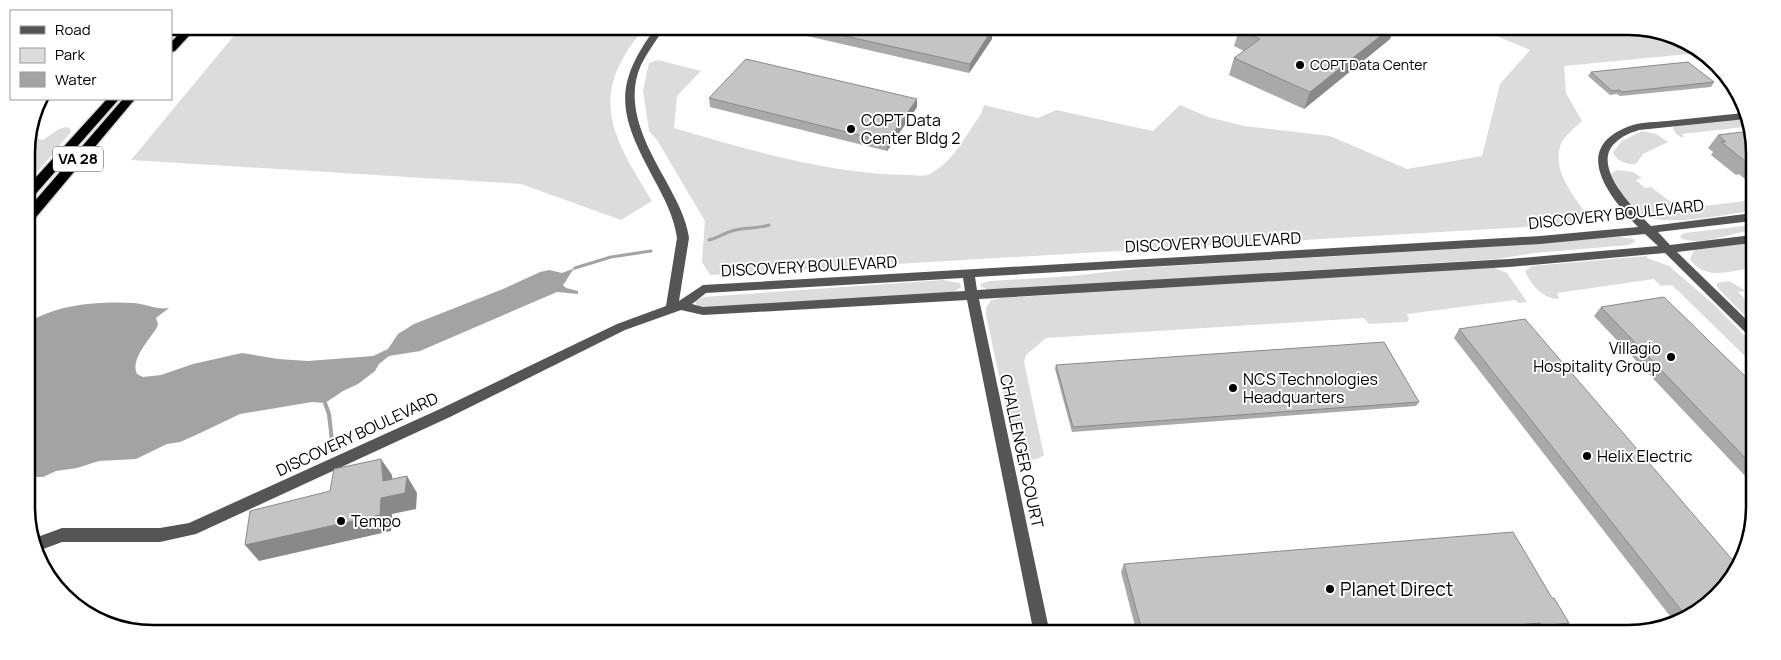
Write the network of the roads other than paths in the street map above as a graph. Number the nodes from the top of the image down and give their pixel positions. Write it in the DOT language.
graph roads {
  1 [pos="184,35"];
  2 [pos="654,35"];
  3 [pos="172,48"];
  4 [pos="112,100"];
  5 [pos="128,100"];
  6 [pos="1740,116"];
  7 [pos="35,186"];
  8 [pos="35,210"];
  9 [pos="1746,218"];
  10 [pos="1648,230"];
  11 [pos="1746,239"];
  12 [pos="1668,250"];
  13 [pos="968,274"];
  14 [pos="973,296"];
  15 [pos="677,307"];
  16 [pos="1746,325"];
  17 [pos="40,543"];
  18 [pos="1040,625"];
  1 -- 3 [label="highway"];
  2 -- 15 [label="street"];
  4 -- 7 [label="highway, VA 28"];
  5 -- 8 [label="highway, VA 28"];
  6 -- 10 [label="street"];
  9 -- 10 [label="street, DISCOVERY BOULEVARD"];
  10 -- 12 [label="street"];
  10 -- 13 [label="street, DISCOVERY BOULEVARD"];
  11 -- 12 [label="street"];
  12 -- 14 [label="street"];
  12 -- 16 [label="street"];
  13 -- 14 [label="street, CHALLENGER COURT"];
  13 -- 15 [label="street, DISCOVERY BOULEVARD"];
  14 -- 15 [label="street"];
  14 -- 18 [label="street, CHALLENGER COURT"];
  15 -- 17 [label="street, DISCOVERY BOULEVARD"];
}
